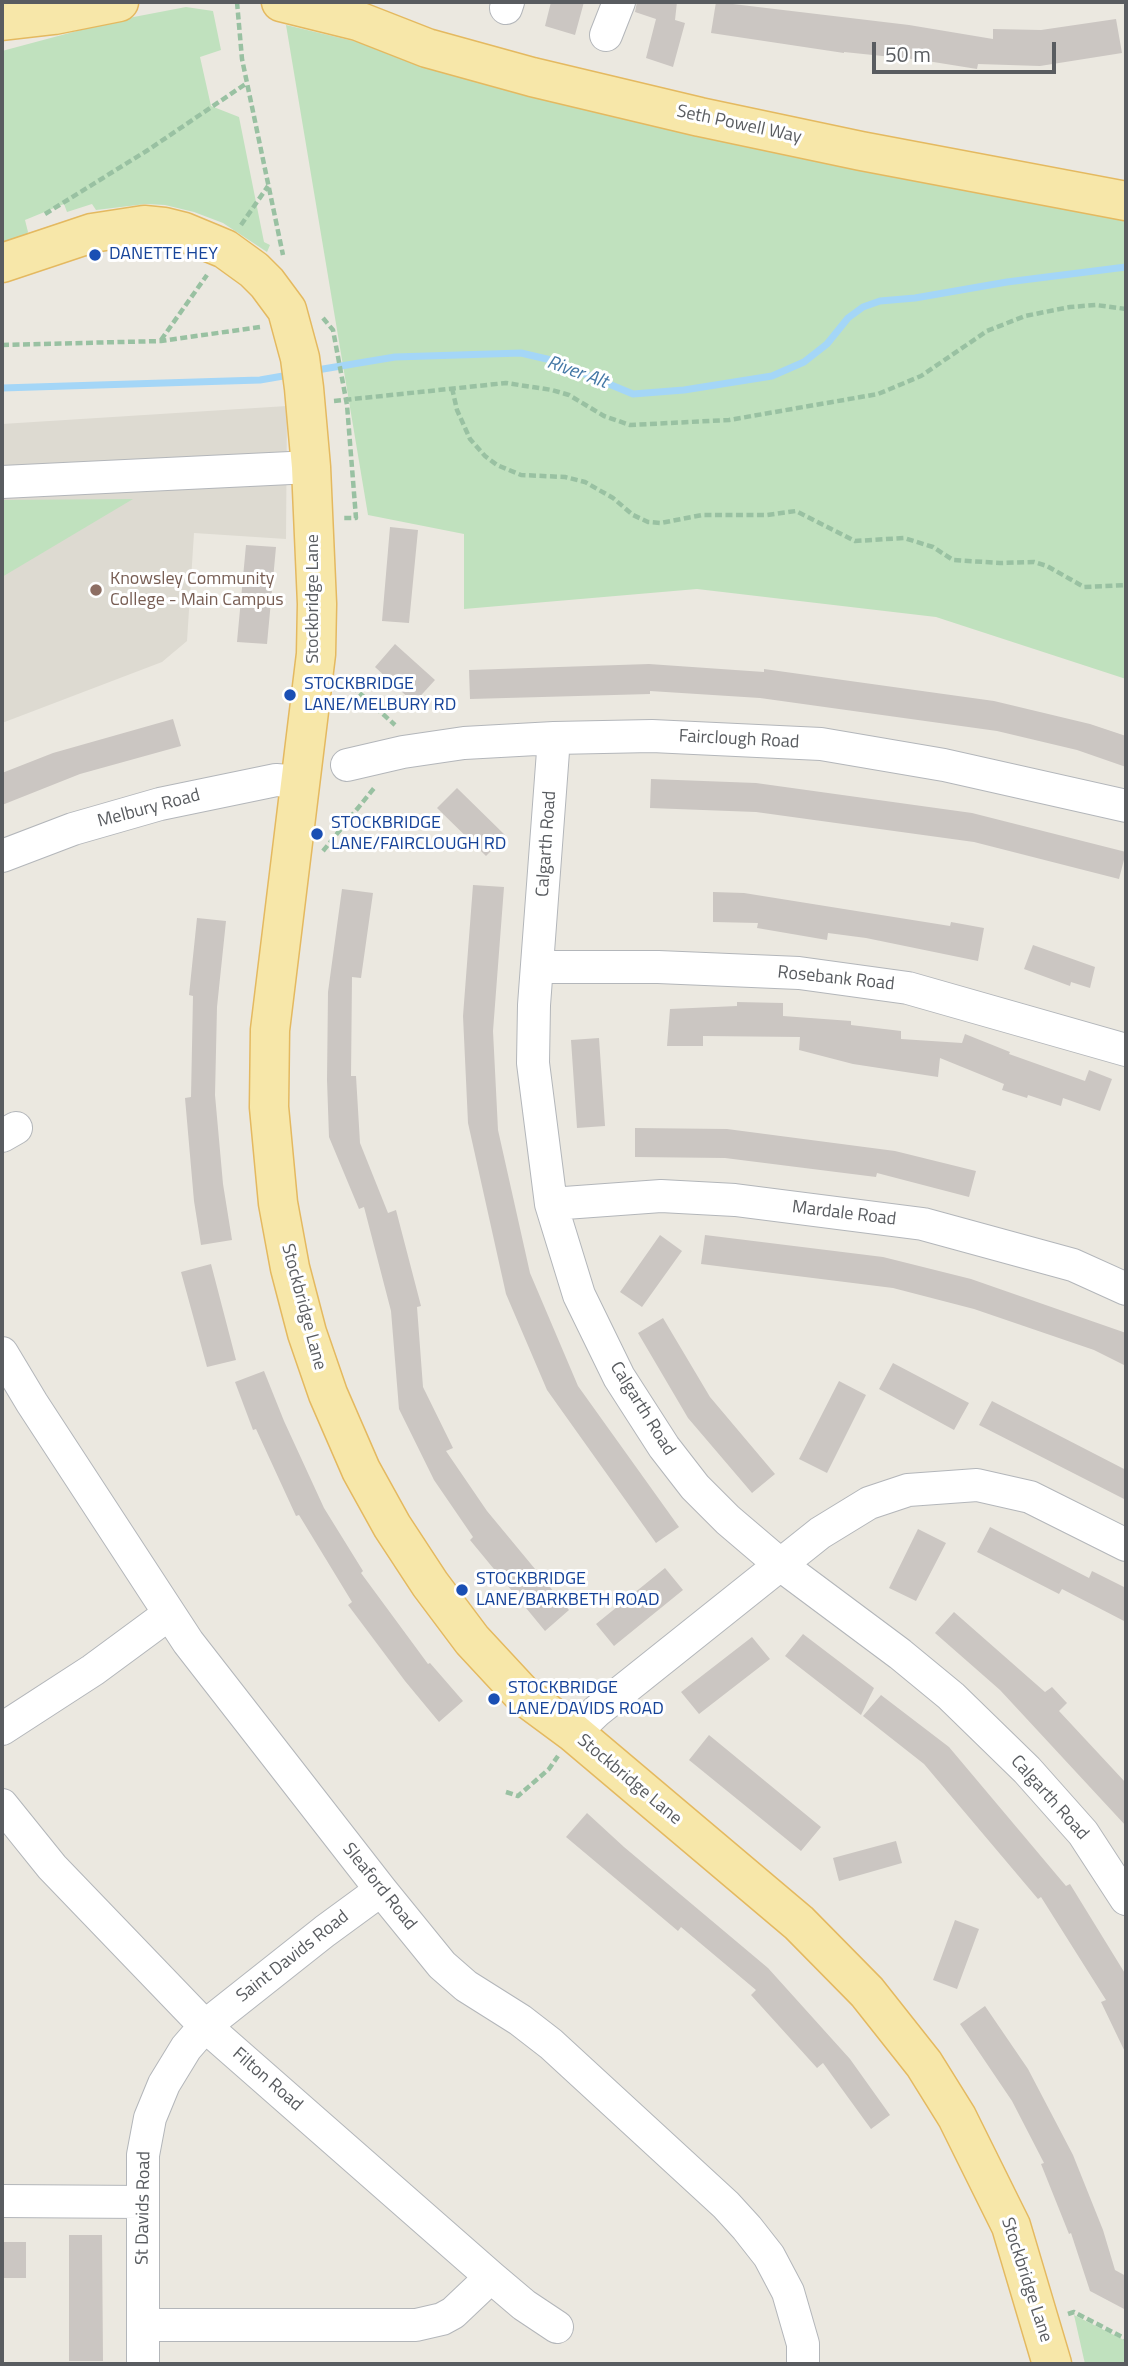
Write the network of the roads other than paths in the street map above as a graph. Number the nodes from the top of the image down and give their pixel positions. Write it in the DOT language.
graph roads {
  1 [pos="118,2"];
  2 [pos="281,2"];
  3 [pos="619,2"];
  4 [pos="64,8"];
  5 [pos="344,11"];
  6 [pos="2,21"];
  7 [pos="606,35"];
  8 [pos="1126,201"];
  9 [pos="2,263"];
  10 [pos="311,467"];
  11 [pos="2,482"];
  12 [pos="554,738"];
  13 [pos="347,765"];
  14 [pos="301,782"];
  15 [pos="1126,806"];
  16 [pos="2,856"];
  17 [pos="537,967"];
  18 [pos="1126,1050"];
  19 [pos="551,1204"];
  20 [pos="1126,1289"];
  21 [pos="2,1353"];
  22 [pos="1126,1545"];
  23 [pos="782,1566"];
  24 [pos="169,1614"];
  25 [pos="2,1729"];
  26 [pos="574,1733"];
  27 [pos="2,1805"];
  28 [pos="381,1890"];
  29 [pos="1126,1899"];
  30 [pos="205,2026"];
  31 [pos="2,2201"];
  32 [pos="142,2202"];
  33 [pos="491,2277"];
  34 [pos="143,2325"];
  35 [pos="557,2327"];
  36 [pos="143,2364"];
  37 [pos="803,2364"];
  38 [pos="1052,2364"];
  1 -- 4 [label="main road"];
  2 -- 5 [label="main road, Seth Powell Way"];
  3 -- 7 [label="street"];
  4 -- 6 [label="main road"];
  5 -- 8 [label="main road, Seth Powell Way"];
  9 -- 10 [label="main road, Stockbridge Lane"];
  10 -- 11 [label="street"];
  10 -- 14 [label="main road, Stockbridge Lane"];
  12 -- 13 [label="street, Fairclough Road"];
  12 -- 15 [label="street, Fairclough Road"];
  12 -- 17 [label="street, Calgarth Road"];
  14 -- 16 [label="street, Melbury Road"];
  14 -- 26 [label="main road, Stockbridge Lane"];
  17 -- 18 [label="street, Rosebank Road"];
  17 -- 19 [label="street, Calgarth Road"];
  19 -- 20 [label="street, Mardale Road"];
  19 -- 23 [label="street, Calgarth Road"];
  21 -- 24 [label="street, Sleaford Road"];
  22 -- 23 [label="street"];
  23 -- 26 [label="street"];
  23 -- 29 [label="street, Calgarth Road"];
  24 -- 25 [label="street"];
  24 -- 28 [label="street, Sleaford Road"];
  26 -- 38 [label="main road, Stockbridge Lane"];
  27 -- 30 [label="street, Filton Road"];
  28 -- 30 [label="street, Saint Davids Road"];
  28 -- 37 [label="street, Sleaford Road"];
  30 -- 32 [label="street, St Davids Road"];
  30 -- 33 [label="street, Filton Road"];
  31 -- 32 [label="street"];
  32 -- 34 [label="street, St Davids Road"];
  33 -- 34 [label="street"];
  33 -- 35 [label="street, Filton Road"];
  34 -- 36 [label="street, St Davids Road"];
}
